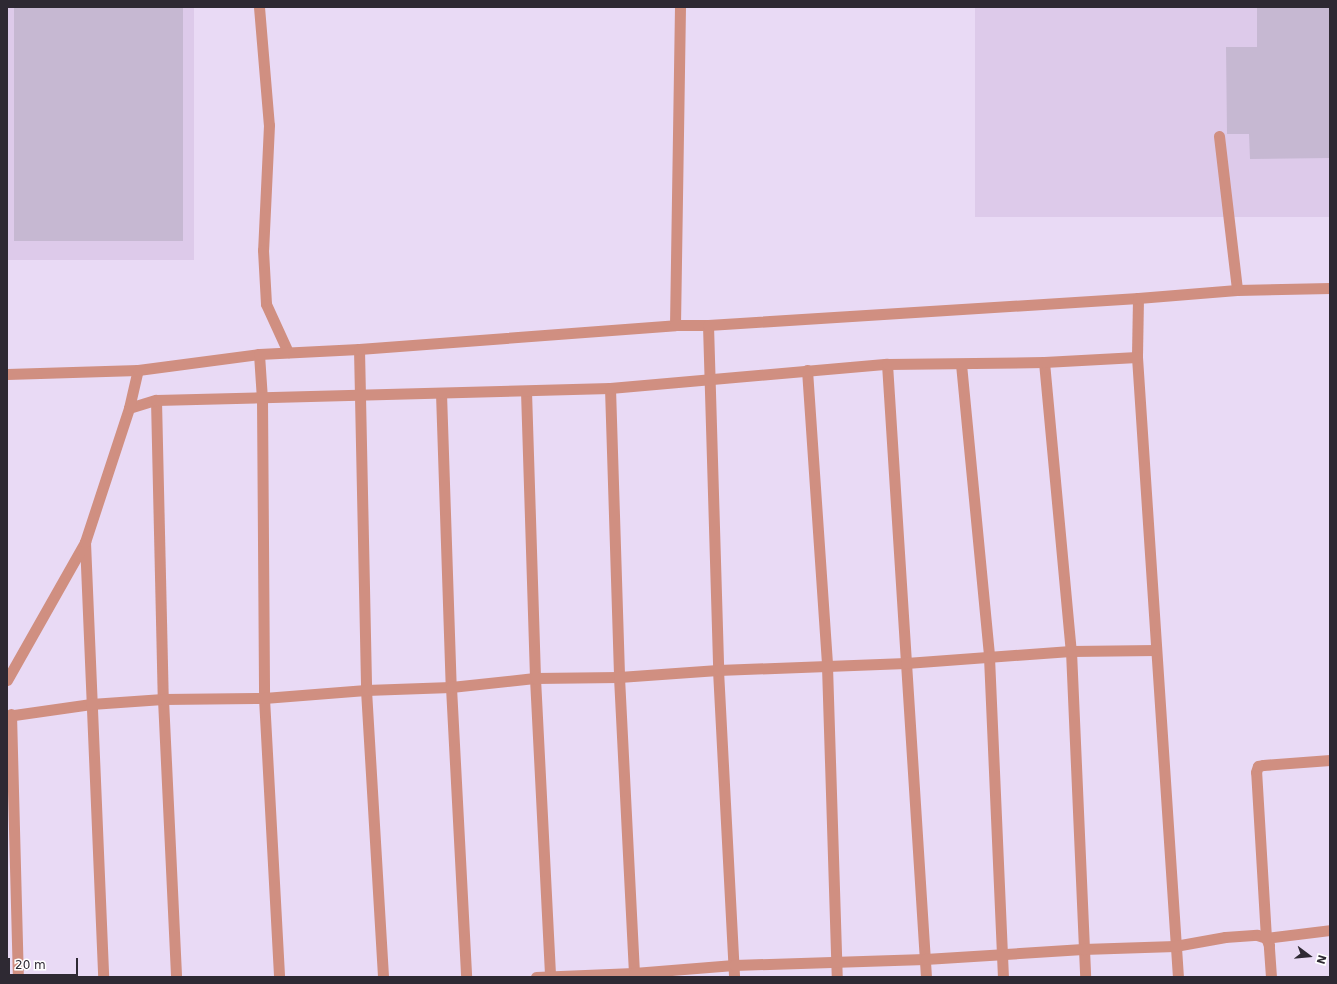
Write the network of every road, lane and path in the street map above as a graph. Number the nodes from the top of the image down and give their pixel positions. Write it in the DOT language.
graph roads {
  1 [pos="259,7"];
  2 [pos="680,7"];
  3 [pos="1219,136"];
  4 [pos="1330,288"];
  5 [pos="1237,290"];
  6 [pos="1138,298"];
  7 [pos="675,324"];
  8 [pos="708,325"];
  9 [pos="359,348"];
  10 [pos="288,352"];
  11 [pos="260,354"];
  12 [pos="1137,357"];
  13 [pos="1044,362"];
  14 [pos="887,364"];
  15 [pos="961,364"];
  16 [pos="138,370"];
  17 [pos="807,370"];
  18 [pos="7,374"];
  19 [pos="710,379"];
  20 [pos="610,388"];
  21 [pos="526,391"];
  22 [pos="441,393"];
  23 [pos="361,396"];
  24 [pos="262,398"];
  25 [pos="156,400"];
  26 [pos="129,408"];
  27 [pos="85,542"];
  28 [pos="1156,650"];
  29 [pos="1071,651"];
  30 [pos="989,658"];
  31 [pos="906,663"];
  32 [pos="827,666"];
  33 [pos="718,670"];
  34 [pos="619,677"];
  35 [pos="535,678"];
  36 [pos="7,680"];
  37 [pos="451,687"];
  38 [pos="366,690"];
  39 [pos="264,698"];
  40 [pos="163,699"];
  41 [pos="91,704"];
  42 [pos="9,715"];
  43 [pos="1330,760"];
  44 [pos="1330,930"];
  45 [pos="1266,938"];
  46 [pos="1175,946"];
  47 [pos="1083,949"];
  48 [pos="1003,956"];
  49 [pos="925,960"];
  50 [pos="836,961"];
  51 [pos="734,965"];
  52 [pos="634,975"];
  53 [pos="18,977"];
  54 [pos="102,977"];
  55 [pos="176,977"];
  56 [pos="278,977"];
  57 [pos="383,977"];
  58 [pos="466,977"];
  59 [pos="536,977"];
  60 [pos="550,977"];
  61 [pos="734,977"];
  62 [pos="837,977"];
  63 [pos="926,977"];
  64 [pos="1003,977"];
  65 [pos="1085,977"];
  66 [pos="1178,977"];
  67 [pos="1271,977"];
  1 -- 10 [label="street"];
  2 -- 7 [label="street"];
  3 -- 5 [label="street"];
  4 -- 5 [label="street"];
  5 -- 6 [label="street"];
  6 -- 8 [label="street"];
  6 -- 12 [label="street"];
  7 -- 8 [label="street"];
  7 -- 9 [label="street"];
  8 -- 19 [label="street"];
  9 -- 10 [label="street"];
  9 -- 23 [label="street"];
  10 -- 11 [label="street"];
  11 -- 16 [label="street"];
  11 -- 24 [label="street"];
  12 -- 13 [label="street"];
  12 -- 28 [label="street"];
  13 -- 15 [label="street"];
  13 -- 29 [label="street"];
  14 -- 15 [label="street"];
  14 -- 17 [label="street"];
  14 -- 31 [label="street"];
  15 -- 30 [label="street"];
  16 -- 18 [label="street"];
  16 -- 26 [label="street"];
  17 -- 19 [label="street"];
  17 -- 32 [label="street"];
  19 -- 20 [label="street"];
  19 -- 33 [label="street"];
  20 -- 21 [label="street"];
  20 -- 34 [label="street"];
  21 -- 22 [label="street"];
  21 -- 35 [label="street"];
  22 -- 23 [label="street"];
  22 -- 37 [label="street"];
  23 -- 24 [label="street"];
  23 -- 38 [label="street"];
  24 -- 25 [label="street"];
  24 -- 39 [label="street"];
  25 -- 26 [label="street"];
  25 -- 40 [label="street"];
  26 -- 27 [label="street"];
  27 -- 36 [label="street"];
  27 -- 41 [label="street"];
  28 -- 29 [label="street"];
  28 -- 46 [label="street"];
  29 -- 30 [label="street"];
  29 -- 47 [label="street"];
  30 -- 31 [label="street"];
  30 -- 48 [label="street"];
  31 -- 32 [label="street"];
  31 -- 49 [label="street"];
  32 -- 33 [label="street"];
  32 -- 50 [label="street"];
  33 -- 34 [label="street"];
  33 -- 51 [label="street"];
  34 -- 35 [label="street"];
  34 -- 52 [label="street"];
  35 -- 37 [label="street"];
  35 -- 60 [label="street"];
  37 -- 38 [label="street"];
  37 -- 58 [label="street"];
  38 -- 39 [label="street"];
  38 -- 57 [label="street"];
  39 -- 40 [label="street"];
  39 -- 56 [label="street"];
  40 -- 41 [label="street"];
  40 -- 55 [label="street"];
  41 -- 42 [label="street"];
  41 -- 54 [label="street"];
  42 -- 53 [label="street"];
  43 -- 45 [label="street"];
  44 -- 45 [label="street"];
  45 -- 46 [label="street"];
  45 -- 67 [label="street"];
  46 -- 47 [label="street"];
  46 -- 66 [label="street"];
  47 -- 48 [label="street"];
  47 -- 65 [label="street"];
  48 -- 49 [label="street"];
  48 -- 64 [label="street"];
  49 -- 50 [label="street"];
  49 -- 63 [label="street"];
  50 -- 51 [label="street"];
  50 -- 62 [label="street"];
  51 -- 52 [label="street"];
  51 -- 61 [label="street"];
  52 -- 60 [label="street"];
  59 -- 60 [label="street"];
}
